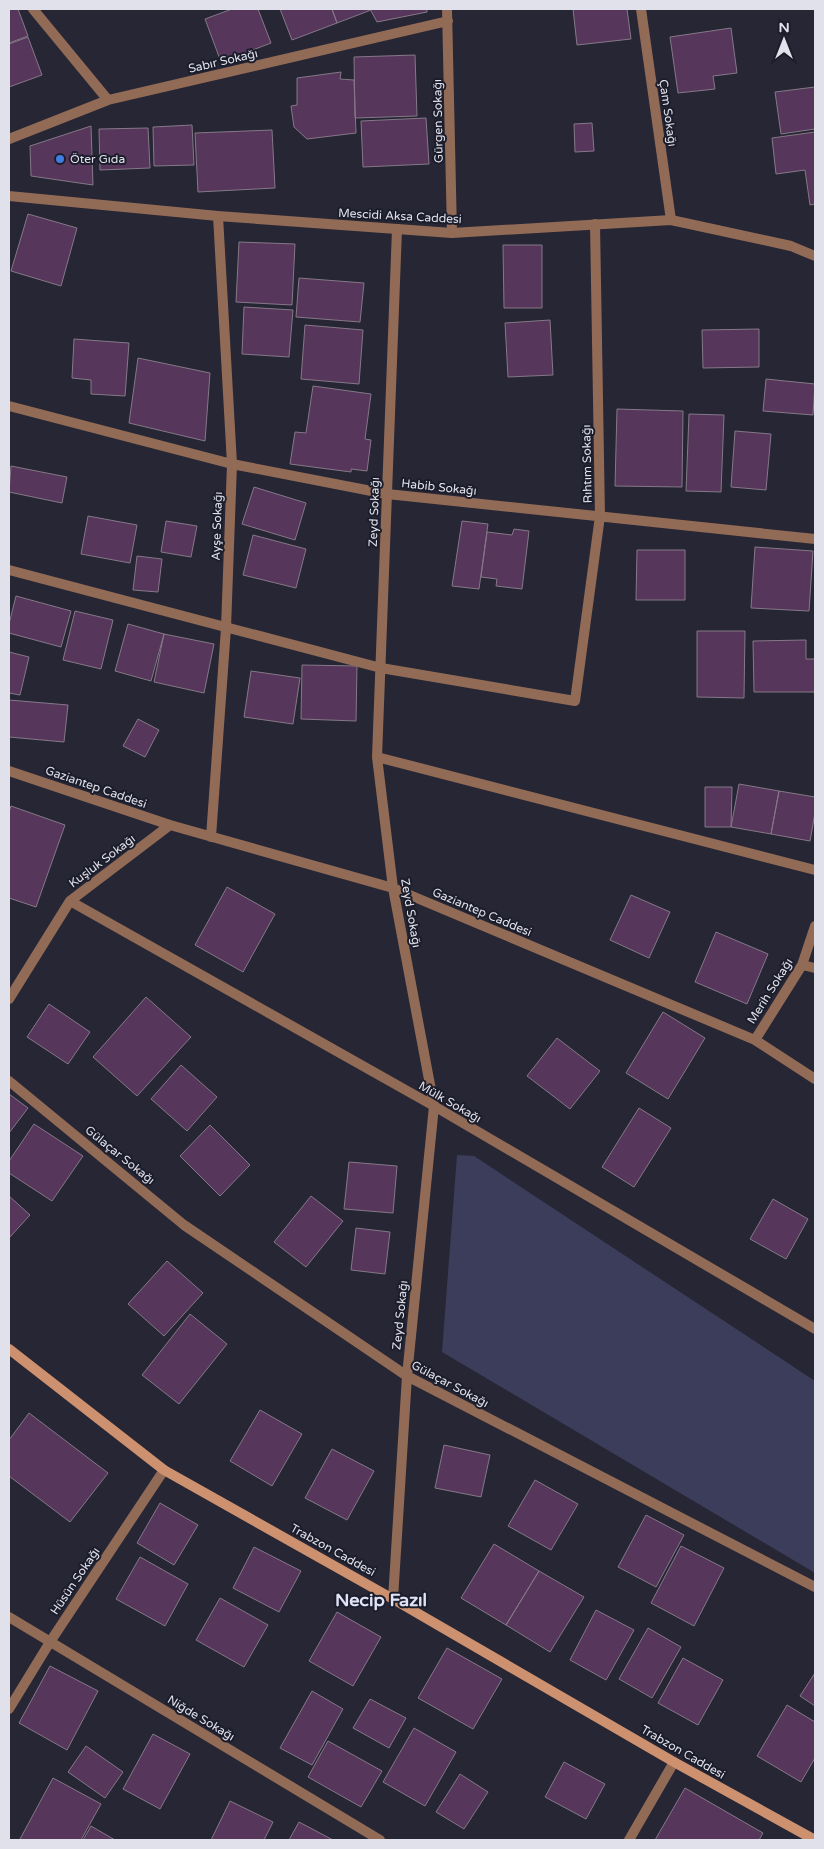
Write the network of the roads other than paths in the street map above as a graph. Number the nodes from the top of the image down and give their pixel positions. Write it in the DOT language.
graph roads {
  1 [pos="33,9"];
  2 [pos="447,9"];
  3 [pos="641,9"];
  4 [pos="448,21"];
  5 [pos="108,100"];
  6 [pos="9,139"];
  7 [pos="9,196"];
  8 [pos="218,216"];
  9 [pos="671,220"];
  10 [pos="595,224"];
  11 [pos="397,229"];
  12 [pos="452,233"];
  13 [pos="815,256"];
  14 [pos="9,406"];
  15 [pos="232,464"];
  16 [pos="387,494"];
  17 [pos="600,516"];
  18 [pos="815,539"];
  19 [pos="9,570"];
  20 [pos="226,628"];
  21 [pos="381,668"];
  22 [pos="377,757"];
  23 [pos="9,771"];
  24 [pos="170,825"];
  25 [pos="211,837"];
  26 [pos="815,870"];
  27 [pos="393,888"];
  28 [pos="70,901"];
  29 [pos="815,926"];
  30 [pos="802,965"];
  31 [pos="815,968"];
  32 [pos="9,999"];
  33 [pos="755,1040"];
  34 [pos="815,1079"];
  35 [pos="9,1081"];
  36 [pos="434,1106"];
  37 [pos="815,1329"];
  38 [pos="9,1349"];
  39 [pos="407,1376"];
  40 [pos="164,1470"];
  41 [pos="815,1587"];
  42 [pos="393,1598"];
  43 [pos="9,1617"];
  44 [pos="50,1642"];
  45 [pos="9,1709"];
  46 [pos="674,1762"];
  47 [pos="380,1840"];
  48 [pos="629,1840"];
  49 [pos="815,1840"];
  1 -- 5 [label="street"];
  2 -- 4 [label="street, Gürgen Sokağı"];
  3 -- 9 [label="street, Çam Sokağı"];
  4 -- 5 [label="street, Sabır Sokağı"];
  4 -- 12 [label="street, Gürgen Sokağı"];
  5 -- 6 [label="street, Sabır Sokağı"];
  7 -- 8 [label="street, Mescidi Aksa Caddesi"];
  8 -- 11 [label="street, Mescidi Aksa Caddesi"];
  8 -- 15 [label="street, Ayşe Sokağı"];
  9 -- 10 [label="street, Mescidi Aksa Caddesi"];
  9 -- 13 [label="street, Mescidi Aksa Caddesi"];
  10 -- 12 [label="street, Mescidi Aksa Caddesi"];
  10 -- 17 [label="street, Rıhtım Sokağı"];
  11 -- 12 [label="street, Mescidi Aksa Caddesi"];
  11 -- 16 [label="street, Zeyd Sokağı"];
  14 -- 15 [label="street, Habib Sokağı"];
  15 -- 16 [label="street, Habib Sokağı"];
  15 -- 20 [label="street, Ayşe Sokağı"];
  16 -- 17 [label="street, Habib Sokağı"];
  16 -- 21 [label="street, Zeyd Sokağı"];
  17 -- 18 [label="street, Habib Sokağı"];
  17 -- 21 [label="street, Rıhtım Sokağı"];
  19 -- 20 [label="street"];
  20 -- 21 [label="street"];
  20 -- 25 [label="street, Ayşe Sokağı"];
  21 -- 22 [label="street, Zeyd Sokağı"];
  22 -- 26 [label="street"];
  22 -- 27 [label="street, Zeyd Sokağı"];
  23 -- 24 [label="street, Gaziantep Caddesi"];
  24 -- 25 [label="street, Gaziantep Caddesi"];
  24 -- 28 [label="street, Kuşluk Sokağı"];
  25 -- 27 [label="street, Gaziantep Caddesi"];
  27 -- 33 [label="street, Gaziantep Caddesi"];
  27 -- 36 [label="street, Zeyd Sokağı"];
  28 -- 32 [label="street, Kuşluk Sokağı"];
  28 -- 36 [label="street, Mülk Sokağı"];
  29 -- 30 [label="street, Merih Sokağı"];
  30 -- 31 [label="street"];
  30 -- 33 [label="street, Merih Sokağı"];
  33 -- 34 [label="street, Gaziantep Caddesi"];
  35 -- 39 [label="street, Gülaçar Sokağı"];
  36 -- 37 [label="street, Mülk Sokağı"];
  36 -- 39 [label="street, Zeyd Sokağı"];
  38 -- 40 [label="main road, Trabzon Caddesi"];
  39 -- 41 [label="street, Gülaçar Sokağı"];
  39 -- 42 [label="street, Zeyd Sokağı"];
  40 -- 42 [label="main road, Trabzon Caddesi"];
  40 -- 44 [label="street, Hüsün Sokağı"];
  42 -- 46 [label="main road, Trabzon Caddesi"];
  43 -- 44 [label="street, Niğde Sokağı"];
  44 -- 45 [label="street, Hüsün Sokağı"];
  44 -- 47 [label="street, Niğde Sokağı"];
  46 -- 48 [label="street"];
  46 -- 49 [label="main road, Trabzon Caddesi"];
}
